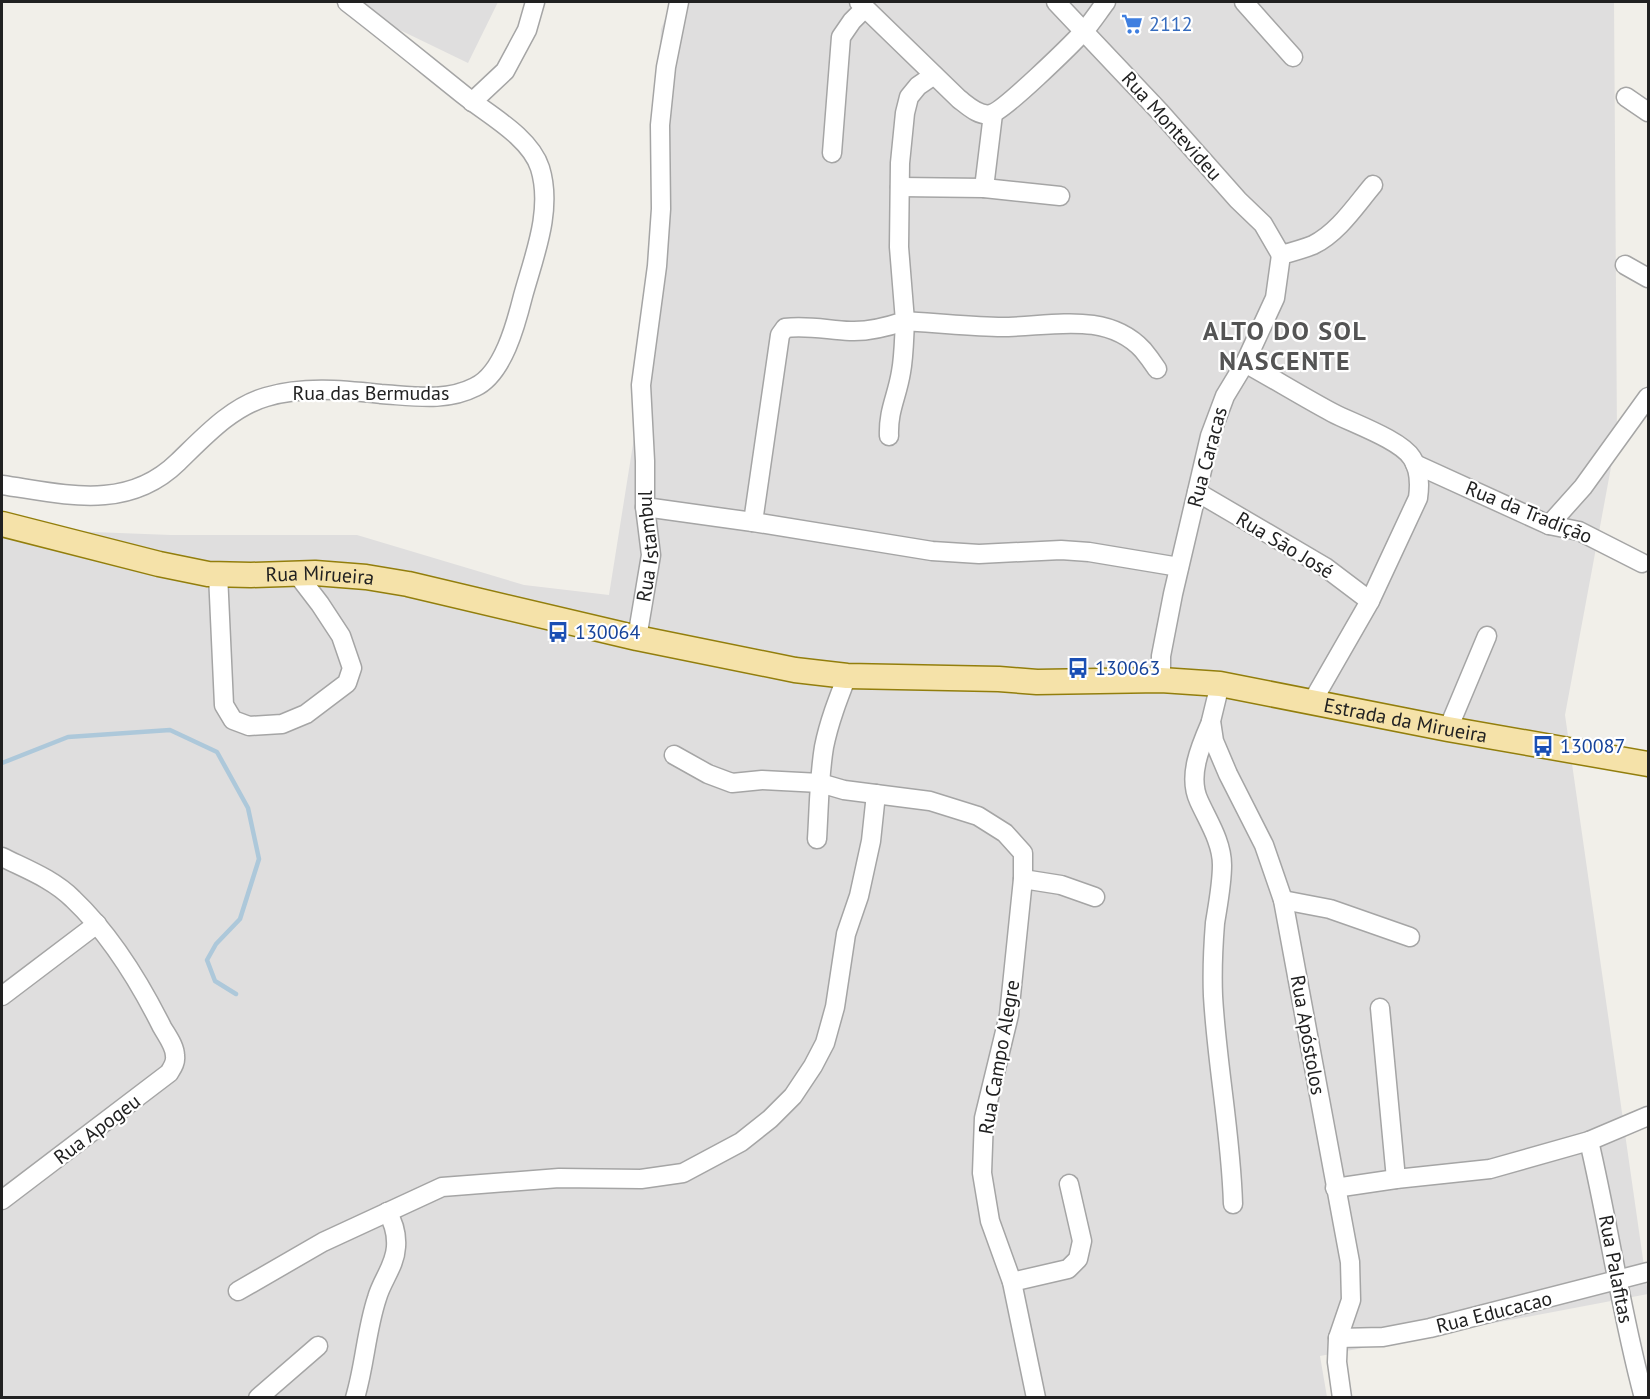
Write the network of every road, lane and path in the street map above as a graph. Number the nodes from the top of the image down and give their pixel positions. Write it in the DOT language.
graph roads {
  1 [pos="347,2"];
  2 [pos="535,2"];
  3 [pos="679,2"];
  4 [pos="1056,2"];
  5 [pos="1106,2"];
  6 [pos="1244,2"];
  7 [pos="862,5"];
  8 [pos="1084,30"];
  9 [pos="1293,57"];
  10 [pos="934,75"];
  11 [pos="1626,97"];
  12 [pos="472,102"];
  13 [pos="1648,112"];
  14 [pos="993,114"];
  15 [pos="832,153"];
  16 [pos="1373,184"];
  17 [pos="900,187"];
  18 [pos="984,188"];
  19 [pos="1060,196"];
  20 [pos="1281,255"];
  21 [pos="1625,265"];
  22 [pos="1648,278"];
  23 [pos="905,321"];
  24 [pos="1245,363"];
  25 [pos="1157,369"];
  26 [pos="1648,397"];
  27 [pos="1642,420"];
  28 [pos="889,436"];
  29 [pos="1415,464"];
  30 [pos="2,485"];
  31 [pos="1197,492"];
  32 [pos="645,507"];
  33 [pos="753,522"];
  34 [pos="2,524"];
  35 [pos="1550,525"];
  36 [pos="1642,563"];
  37 [pos="1179,567"];
  38 [pos="218,574"];
  39 [pos="297,574"];
  40 [pos="1370,601"];
  41 [pos="1487,636"];
  42 [pos="637,638"];
  43 [pos="847,676"];
  44 [pos="1161,680"];
  45 [pos="1220,684"];
  46 [pos="1312,702"];
  47 [pos="1211,721"];
  48 [pos="1448,729"];
  49 [pos="674,755"];
  50 [pos="1648,764"];
  51 [pos="820,783"];
  52 [pos="876,794"];
  53 [pos="817,839"];
  54 [pos="2,857"];
  55 [pos="1023,879"];
  56 [pos="1095,897"];
  57 [pos="1283,900"];
  58 [pos="97,924"];
  59 [pos="1410,937"];
  60 [pos="2,996"];
  61 [pos="1380,1008"];
  62 [pos="1648,1116"];
  63 [pos="1589,1141"];
  64 [pos="1396,1179"];
  65 [pos="1069,1184"];
  66 [pos="1335,1188"];
  67 [pos="2,1200"];
  68 [pos="1233,1204"];
  69 [pos="387,1212"];
  70 [pos="1648,1272"];
  71 [pos="1616,1280"];
  72 [pos="1012,1282"];
  73 [pos="238,1291"];
  74 [pos="1338,1338"];
  75 [pos="318,1346"];
  76 [pos="258,1398"];
  77 [pos="355,1398"];
  78 [pos="1036,1398"];
  79 [pos="1341,1398"];
  80 [pos="1644,1398"];
  1 -- 12 [label="street, Rua das Bermudas"];
  2 -- 12 [label="street"];
  3 -- 32 [label="street, Rua Istambul"];
  4 -- 8 [label="street, Rua Montevideu"];
  5 -- 8 [label="street"];
  6 -- 9 [label="street"];
  7 -- 10 [label="street"];
  7 -- 15 [label="street"];
  8 -- 14 [label="street"];
  8 -- 20 [label="street, Rua Montevideu"];
  10 -- 14 [label="street"];
  10 -- 17 [label="street"];
  11 -- 13 [label="street"];
  12 -- 30 [label="street, Rua das Bermudas"];
  14 -- 18 [label="street"];
  16 -- 20 [label="street"];
  17 -- 18 [label="street"];
  17 -- 23 [label="street"];
  18 -- 19 [label="street"];
  20 -- 24 [label="street, Rua Caracas"];
  21 -- 22 [label="street"];
  23 -- 25 [label="street"];
  23 -- 28 [label="street"];
  23 -- 33 [label="street"];
  24 -- 29 [label="street, Rua da Tradição"];
  24 -- 31 [label="street, Rua Caracas"];
  26 -- 27 [label="street"];
  27 -- 35 [label="street"];
  29 -- 35 [label="street, Rua da Tradição"];
  29 -- 40 [label="street"];
  31 -- 37 [label="street, Rua Caracas"];
  31 -- 40 [label="street, Rua São José"];
  32 -- 33 [label="street"];
  32 -- 42 [label="street, Rua Istambul"];
  33 -- 37 [label="street"];
  34 -- 38 [label="main road, Rua Mirueira"];
  35 -- 36 [label="street, Rua da Tradição"];
  37 -- 44 [label="street, Rua Caracas"];
  38 -- 39 [label="main road, Rua Mirueira"];
  38 -- 39 [label="street"];
  39 -- 42 [label="main road, Rua Mirueira"];
  40 -- 46 [label="street"];
  41 -- 48 [label="street"];
  42 -- 43 [label="main road"];
  43 -- 44 [label="main road"];
  43 -- 51 [label="street"];
  44 -- 45 [label="main road, Estrada da Mirueira"];
  45 -- 46 [label="main road, Estrada da Mirueira"];
  45 -- 47 [label="street, Rua Apóstolos"];
  46 -- 48 [label="main road, Estrada da Mirueira"];
  47 -- 57 [label="street, Rua Apóstolos"];
  47 -- 68 [label="street"];
  48 -- 50 [label="main road, Estrada da Mirueira"];
  49 -- 51 [label="street"];
  51 -- 52 [label="street"];
  51 -- 53 [label="street"];
  52 -- 55 [label="street, Rua Campo Alegre"];
  52 -- 69 [label="street"];
  54 -- 58 [label="street"];
  55 -- 56 [label="street"];
  55 -- 72 [label="street, Rua Campo Alegre"];
  57 -- 59 [label="street"];
  57 -- 66 [label="street, Rua Apóstolos"];
  58 -- 60 [label="street"];
  58 -- 67 [label="street, Rua Apogeu"];
  61 -- 64 [label="street"];
  62 -- 63 [label="street"];
  63 -- 64 [label="street"];
  63 -- 71 [label="street, Rua Palafitas"];
  64 -- 66 [label="street"];
  65 -- 72 [label="street"];
  66 -- 74 [label="street, Rua Apóstolos"];
  69 -- 73 [label="street"];
  69 -- 77 [label="street"];
  70 -- 71 [label="street, Rua Educacao"];
  71 -- 74 [label="street, Rua Educacao"];
  71 -- 80 [label="street, Rua Palafitas"];
  72 -- 78 [label="street, Rua Campo Alegre"];
  74 -- 79 [label="street, Rua Apóstolos"];
  75 -- 76 [label="street"];
}
